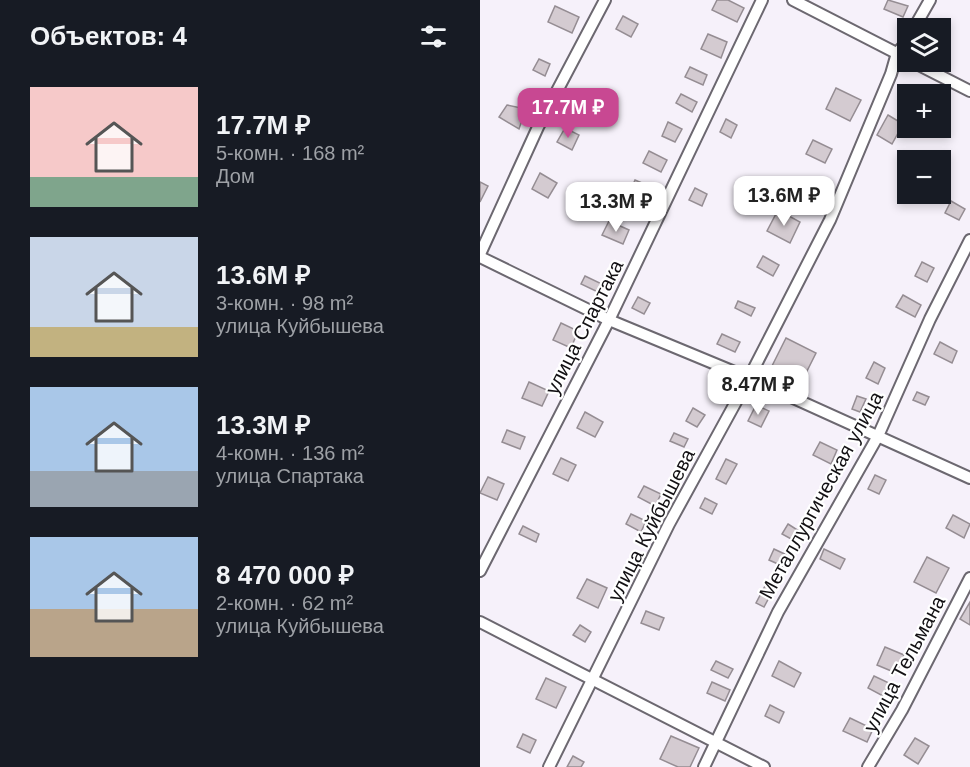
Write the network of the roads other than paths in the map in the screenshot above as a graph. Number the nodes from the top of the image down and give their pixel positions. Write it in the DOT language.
graph roads {
  1 [pos="605,0"];
  2 [pos="762,0"];
  3 [pos="793,0"];
  4 [pos="930,0"];
  5 [pos="920,18"];
  6 [pos="897,53"];
  7 [pos="933,72"];
  8 [pos="970,90"];
  9 [pos="970,240"];
  10 [pos="480,256"];
  11 [pos="609,320"];
  12 [pos="749,378"];
  13 [pos="878,436"];
  14 [pos="970,478"];
  15 [pos="480,571"];
  16 [pos="970,578"];
  17 [pos="480,622"];
  18 [pos="593,680"];
  19 [pos="716,744"];
  20 [pos="549,767"];
  21 [pos="704,767"];
  22 [pos="764,767"];
  23 [pos="868,767"];
  1 -- 10 [label="street"];
  2 -- 11 [label="street, улица Спартака"];
  3 -- 6 [label="street"];
  4 -- 5 [label="street"];
  6 -- 12 [label="street, улица Куйбышева"];
  7 -- 8 [label="street"];
  9 -- 13 [label="street, Металлургическая улица"];
  10 -- 11 [label="street"];
  11 -- 12 [label="street"];
  11 -- 15 [label="street, улица Спартака"];
  12 -- 13 [label="street"];
  12 -- 18 [label="street, улица Куйбышева"];
  13 -- 14 [label="street"];
  13 -- 19 [label="street, Металлургическая улица"];
  16 -- 23 [label="street, улица Тельмана"];
  17 -- 18 [label="street"];
  18 -- 19 [label="street"];
  18 -- 20 [label="street, улица Куйбышева"];
  19 -- 21 [label="street, Металлургическая улица"];
  19 -- 22 [label="street"];
}
